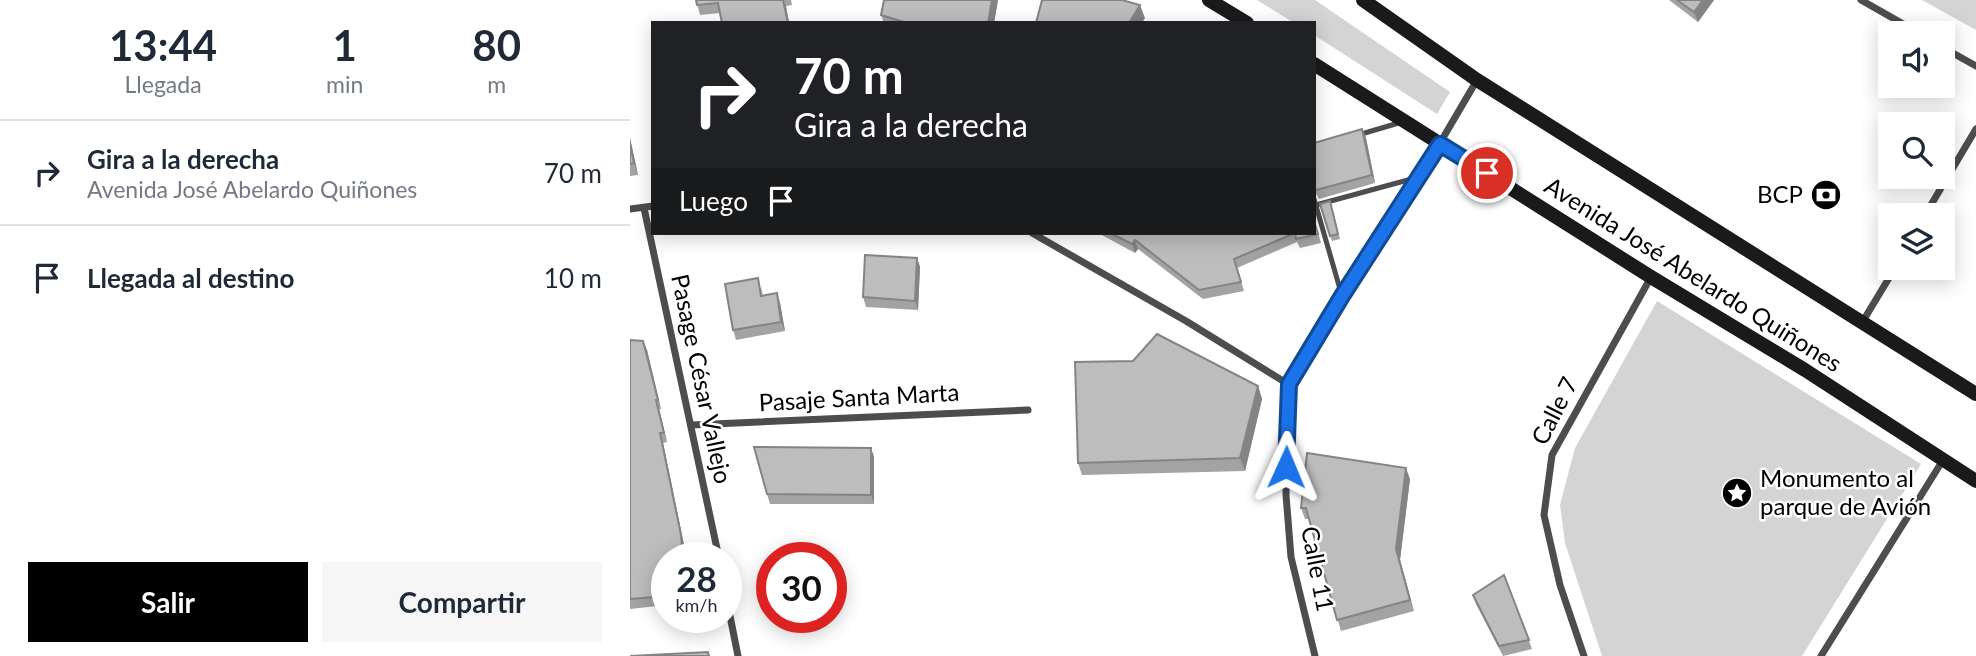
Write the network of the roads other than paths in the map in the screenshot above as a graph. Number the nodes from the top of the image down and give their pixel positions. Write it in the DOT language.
graph roads {
  1 [pos="1209,0"];
  2 [pos="1363,0"];
  3 [pos="1861,0"];
  4 [pos="1244,21"];
  5 [pos="1898,21"];
  6 [pos="1955,54"];
  7 [pos="1316,65"];
  8 [pos="1976,66"];
  9 [pos="1477,80"];
  10 [pos="1406,121"];
  11 [pos="1976,129"];
  12 [pos="1353,137"];
  13 [pos="1440,144"];
  14 [pos="1419,177"];
  15 [pos="1316,202"];
  16 [pos="1932,203"];
  17 [pos="1316,205"];
  18 [pos="649,207"];
  19 [pos="630,209"];
  20 [pos="654,235"];
  21 [pos="1036,235"];
  22 [pos="1651,277"];
  23 [pos="1888,280"];
  24 [pos="1342,296"];
  25 [pos="1863,321"];
  26 [pos="1289,384"];
  27 [pos="1976,394"];
  28 [pos="1028,410"];
  29 [pos="691,425"];
  30 [pos="1943,460"];
  31 [pos="1976,481"];
  32 [pos="716,542"];
  33 [pos="733,633"];
  34 [pos="738,656"];
  35 [pos="1315,656"];
  36 [pos="1584,656"];
  37 [pos="1821,656"];
  1 -- 4 [label="main road"];
  2 -- 9 [label="main road"];
  3 -- 5 [label="street"];
  6 -- 8 [label="street"];
  7 -- 10 [label="main road, Avenida José Abelardo Quiñones"];
  9 -- 13 [label="street, Calle 11"];
  9 -- 25 [label="main road"];
  10 -- 12 [label="lane"];
  10 -- 13 [label="main road, Avenida José Abelardo Quiñones"];
  11 -- 16 [label="street"];
  13 -- 14 [label="street, Calle 11"];
  13 -- 22 [label="main road, Avenida José Abelardo Quiñones"];
  14 -- 15 [label="lane"];
  14 -- 24 [label="street, Calle 11"];
  17 -- 24 [label="lane"];
  18 -- 19 [label="street"];
  20 -- 29 [label="street, Pasage César Vallejo"];
  21 -- 26 [label="street"];
  22 -- 30 [label="main road, Avenida José Abelardo Quiñones"];
  22 -- 36 [label="street, Calle 7"];
  23 -- 25 [label="street"];
  24 -- 26 [label="street, Calle 11"];
  25 -- 27 [label="main road"];
  26 -- 35 [label="street, Calle 11"];
  28 -- 29 [label="street, Pasaje Santa Marta"];
  29 -- 32 [label="street, Pasage César Vallejo"];
  30 -- 31 [label="main road, Avenida José Abelardo Quiñones"];
  30 -- 37 [label="street"];
  33 -- 34 [label="street"];
}
